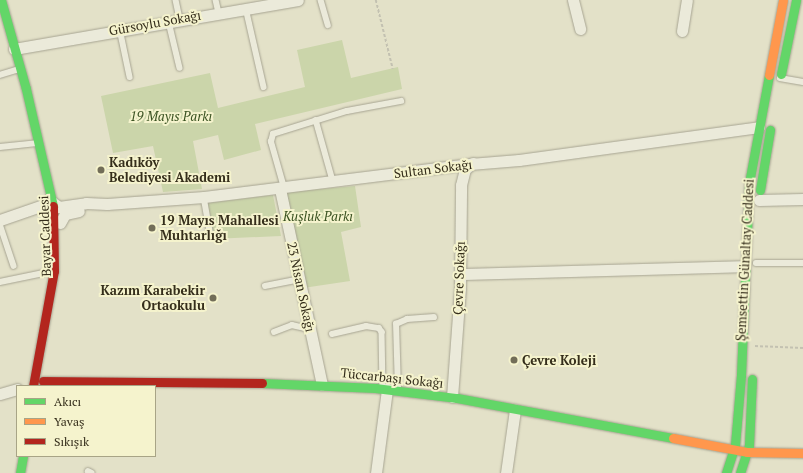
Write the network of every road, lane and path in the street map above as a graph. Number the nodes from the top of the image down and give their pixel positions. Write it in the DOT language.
graph roads {
  1 [pos="1,0"];
  2 [pos="176,0"];
  3 [pos="216,0"];
  4 [pos="298,0"];
  5 [pos="321,0"];
  6 [pos="376,0"];
  7 [pos="573,0"];
  8 [pos="687,0"];
  9 [pos="783,0"];
  10 [pos="796,0"];
  11 [pos="246,8"];
  12 [pos="219,13"];
  13 [pos="174,20"];
  14 [pos="328,25"];
  15 [pos="120,29"];
  16 [pos="580,29"];
  17 [pos="682,31"];
  18 [pos="14,49"];
  19 [pos="180,68"];
  20 [pos="20,69"];
  21 [pos="393,69"];
  22 [pos="0,76"];
  23 [pos="130,77"];
  24 [pos="779,82"];
  25 [pos="803,82"];
  26 [pos="264,87"];
  27 [pos="26,89"];
  28 [pos="401,101"];
  29 [pos="316,120"];
  30 [pos="772,122"];
  31 [pos="759,127"];
  32 [pos="39,143"];
  33 [pos="0,147"];
  34 [pos="474,163"];
  35 [pos="447,167"];
  36 [pos="333,181"];
  37 [pos="460,185"];
  38 [pos="282,188"];
  39 [pos="204,197"];
  40 [pos="803,199"];
  41 [pos="759,200"];
  42 [pos="106,204"];
  43 [pos="55,205"];
  44 [pos="758,212"];
  45 [pos="0,220"];
  46 [pos="60,223"];
  47 [pos="0,224"];
  48 [pos="210,231"];
  49 [pos="803,262"];
  50 [pos="756,263"];
  51 [pos="14,266"];
  52 [pos="744,266"];
  53 [pos="54,271"];
  54 [pos="460,274"];
  55 [pos="300,279"];
  56 [pos="0,282"];
  57 [pos="265,286"];
  58 [pos="434,317"];
  59 [pos="310,329"];
  60 [pos="274,332"];
  61 [pos="332,334"];
  62 [pos="753,346"];
  63 [pos="803,348"];
  64 [pos="752,366"];
  65 [pos="35,384"];
  66 [pos="322,385"];
  67 [pos="389,390"];
  68 [pos="452,397"];
  69 [pos="515,410"];
  70 [pos="734,450"];
  71 [pos="747,452"];
  72 [pos="803,453"];
  73 [pos="23,457"];
  74 [pos="31,457"];
  75 [pos="20,473"];
  76 [pos="28,473"];
  77 [pos="376,473"];
  78 [pos="506,473"];
  79 [pos="726,473"];
  80 [pos="740,473"];
  1 -- 18 [label="main road, Bayar Caddesi"];
  2 -- 13 [label="lane"];
  3 -- 12 [label="lane"];
  4 -- 11 [label="street, Gürsoylu Sokağı"];
  5 -- 14 [label="lane"];
  6 -- 21 [label="path"];
  7 -- 16 [label="street"];
  8 -- 17 [label="street"];
  9 -- 31 [label="main road, Şemsettin Günaltay Caddesi"];
  10 -- 24 [label="main road"];
  11 -- 12 [label="street, Gürsoylu Sokağı"];
  11 -- 26 [label="lane"];
  12 -- 13 [label="street, Gürsoylu Sokağı"];
  13 -- 15 [label="street, Gürsoylu Sokağı"];
  13 -- 19 [label="lane"];
  15 -- 18 [label="street, Gürsoylu Sokağı"];
  15 -- 23 [label="lane"];
  18 -- 20 [label="main road, Bayar Caddesi"];
  20 -- 22 [label="lane"];
  20 -- 27 [label="main road, Bayar Caddesi"];
  24 -- 25 [label="lane"];
  27 -- 32 [label="main road, Bayar Caddesi"];
  27 -- 43 [label="main road, Bayar Caddesi"];
  28 -- 29 [label="lane"];
  29 -- 36 [label="lane"];
  29 -- 38 [label="lane"];
  30 -- 41 [label="main road, Şemsettin Günaltay Caddesi"];
  31 -- 34 [label="street, Sultan Sokağı"];
  31 -- 52 [label="main road, Şemsettin Günaltay Caddesi"];
  32 -- 33 [label="lane"];
  32 -- 43 [label="main road, Bayar Caddesi"];
  34 -- 35 [label="street, Sultan Sokağı"];
  34 -- 37 [label="street, Çevre Sokağı"];
  35 -- 36 [label="street, Sultan Sokağı"];
  35 -- 37 [label="street"];
  36 -- 38 [label="street, Sultan Sokağı"];
  37 -- 54 [label="street, Çevre Sokağı"];
  38 -- 39 [label="street, Sultan Sokağı"];
  38 -- 55 [label="street, 23 Nisan Sokağı"];
  39 -- 42 [label="street, Sultan Sokağı"];
  39 -- 48 [label="lane"];
  40 -- 41 [label="street"];
  41 -- 44 [label="main road, Şemsettin Günaltay Caddesi"];
  42 -- 43 [label="street, Sultan Sokağı"];
  42 -- 46 [label="street, Sultan Sokağı"];
  43 -- 45 [label="street, Sultan Sokağı"];
  43 -- 46 [label="main road, Bayar Caddesi"];
  43 -- 53 [label="main road, Bayar Caddesi"];
  46 -- 65 [label="main road, Bayar Caddesi"];
  47 -- 51 [label="lane"];
  49 -- 50 [label="lane"];
  52 -- 54 [label="street"];
  52 -- 70 [label="main road, Şemsettin Günaltay Caddesi"];
  53 -- 56 [label="lane"];
  53 -- 65 [label="main road, Bayar Caddesi"];
  54 -- 68 [label="street, Çevre Sokağı"];
  55 -- 57 [label="lane"];
  55 -- 59 [label="street, 23 Nisan Sokağı"];
  58 -- 67 [label="lane"];
  59 -- 60 [label="lane"];
  59 -- 66 [label="street, 23 Nisan Sokağı"];
  61 -- 67 [label="lane"];
  62 -- 63 [label="path"];
  64 -- 71 [label="main road"];
  65 -- 66 [label="main road, Tüccarbaşı Sokağı"];
  66 -- 67 [label="main road, Tüccarbaşı Sokağı"];
  67 -- 68 [label="main road, Tüccarbaşı Sokağı"];
  67 -- 77 [label="street"];
  68 -- 69 [label="main road, Tüccarbaşı Sokağı"];
  69 -- 70 [label="main road, Tüccarbaşı Sokağı"];
  69 -- 78 [label="street"];
  70 -- 71 [label="main road"];
  70 -- 79 [label="main road, Şemsettin Günaltay Caddesi"];
  71 -- 72 [label="main road"];
  71 -- 80 [label="main road"];
  73 -- 75 [label="main road"];
  74 -- 76 [label="main road"];
}
